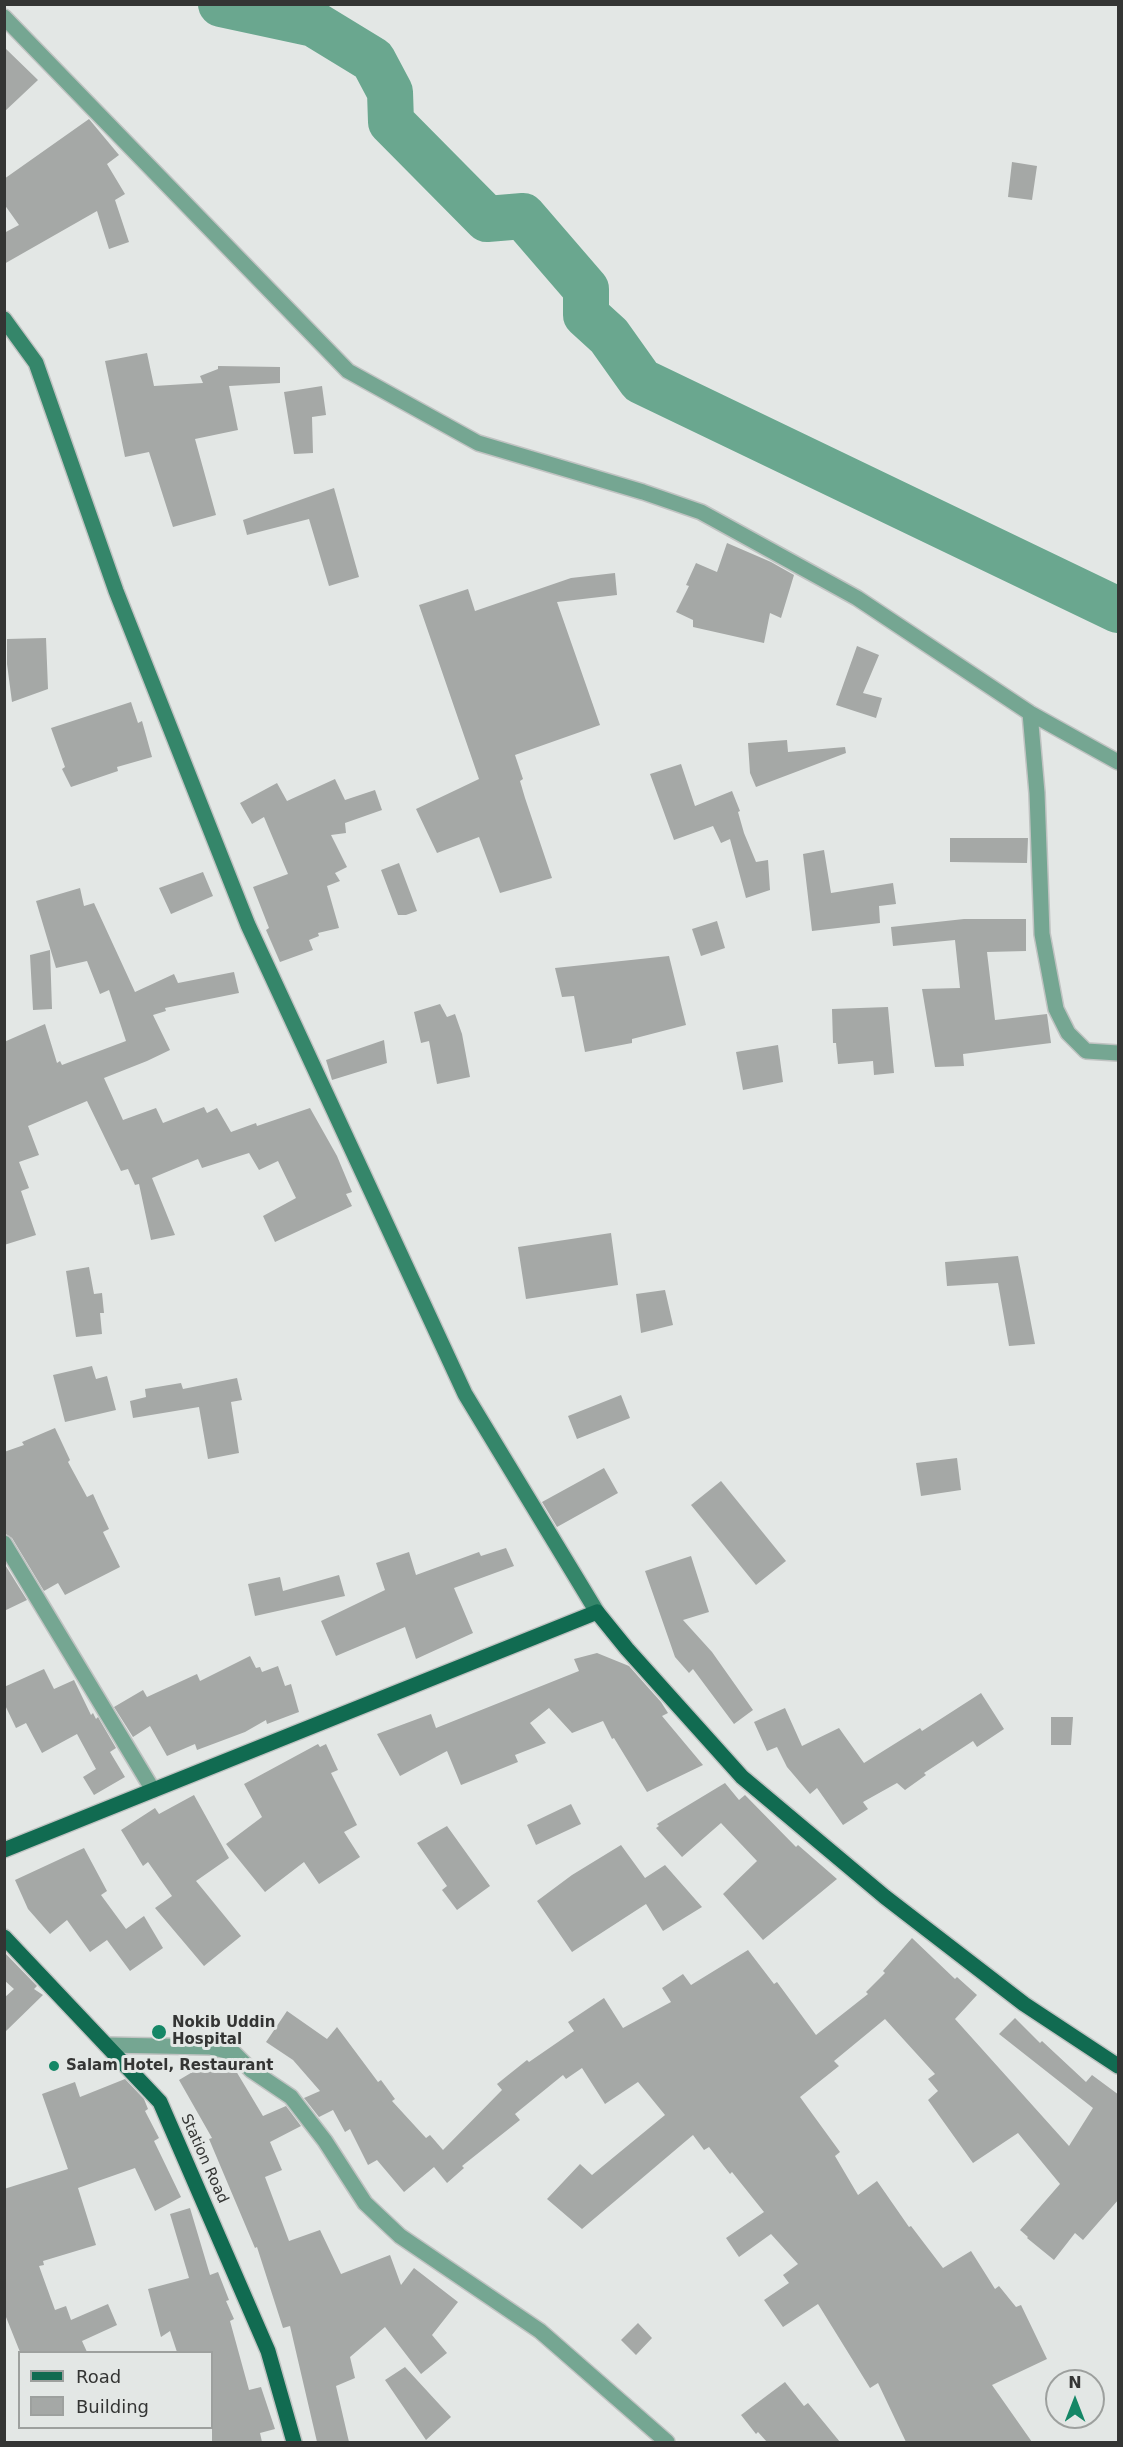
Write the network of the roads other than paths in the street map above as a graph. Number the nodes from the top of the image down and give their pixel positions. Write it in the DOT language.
graph roads {
  1 [pos="4,17"];
  2 [pos="4,319"];
  3 [pos="1030,713"];
  4 [pos="1119,762"];
  5 [pos="1119,1053"];
  6 [pos="4,1543"];
  7 [pos="597,1612"];
  8 [pos="153,1790"];
  9 [pos="4,1850"];
  10 [pos="4,1936"];
  11 [pos="107,2045"];
  12 [pos="1119,2066"];
  13 [pos="294,2442"];
  14 [pos="666,2442"];
  1 -- 3 [label="street"];
  2 -- 7 [label="street"];
  3 -- 4 [label="street"];
  3 -- 5 [label="street"];
  6 -- 8 [label="street"];
  7 -- 8 [label="main road"];
  7 -- 12 [label="main road"];
  8 -- 9 [label="main road"];
  10 -- 11 [label="main road, Station Road"];
  11 -- 13 [label="main road, Station Road"];
  11 -- 14 [label="street"];
}
